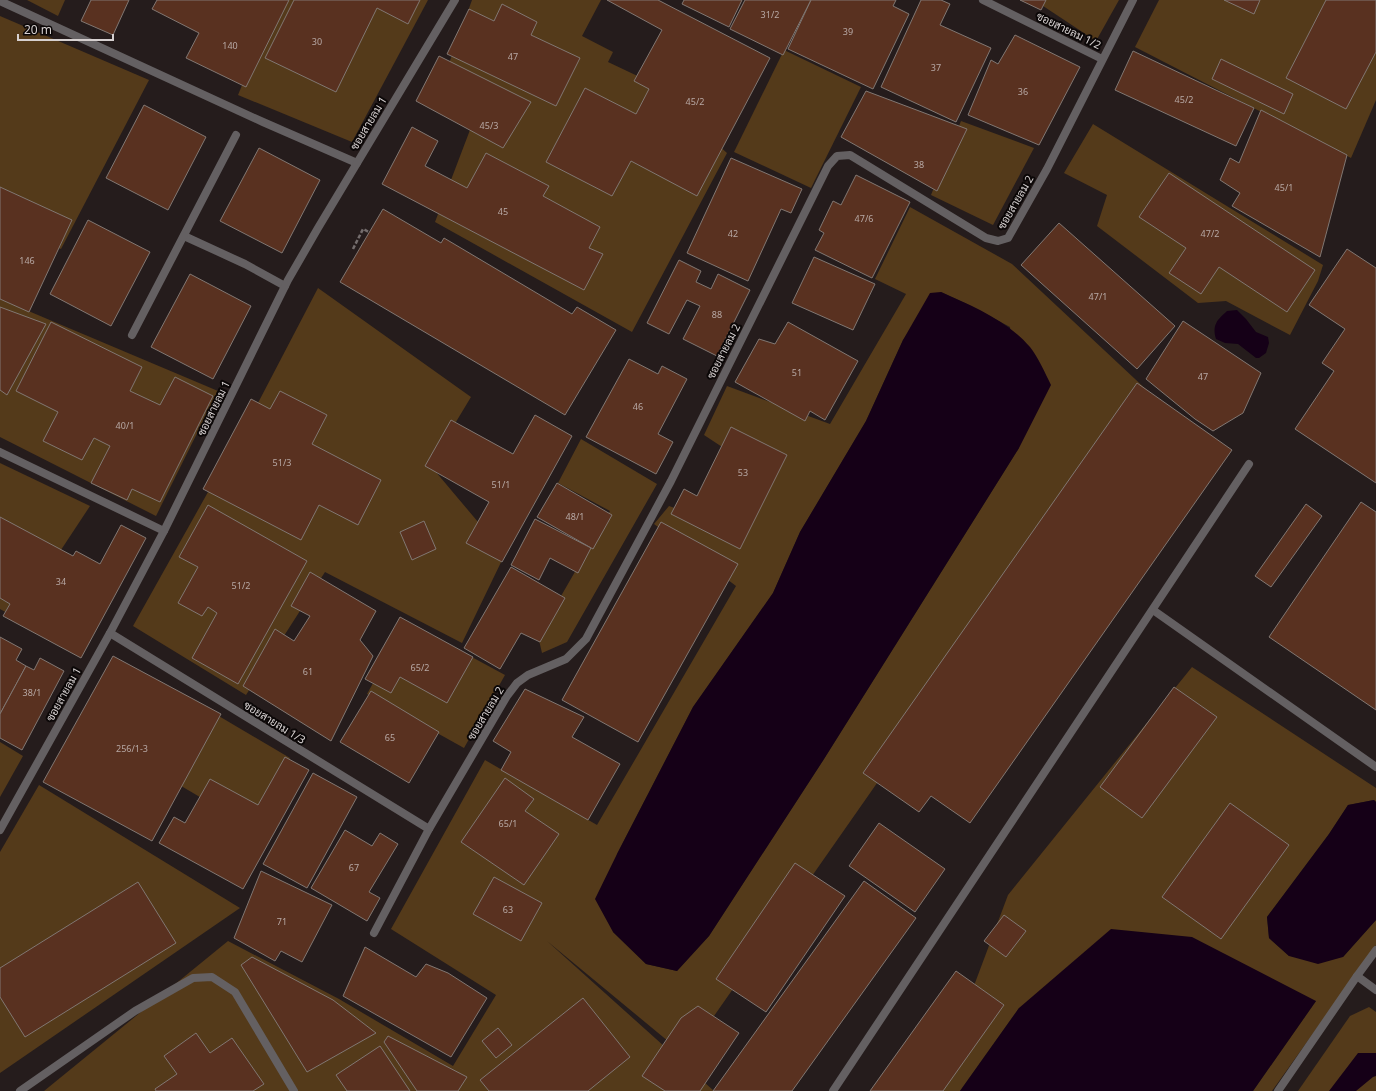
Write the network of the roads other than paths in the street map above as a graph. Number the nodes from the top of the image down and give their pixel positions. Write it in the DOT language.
graph roads {
  1 [pos="455,0"];
  2 [pos="983,0"];
  3 [pos="1133,0"];
  4 [pos="0,2"];
  5 [pos="1102,59"];
  6 [pos="236,135"];
  7 [pos="357,163"];
  8 [pos="184,236"];
  9 [pos="285,286"];
  10 [pos="132,335"];
  11 [pos="0,452"];
  12 [pos="1249,464"];
  13 [pos="164,531"];
  14 [pos="1153,610"];
  15 [pos="110,632"];
  16 [pos="1376,767"];
  17 [pos="429,829"];
  18 [pos="0,830"];
  19 [pos="374,933"];
  20 [pos="1376,950"];
  21 [pos="1357,976"];
  22 [pos="1376,990"];
  23 [pos="20,1091"];
  24 [pos="294,1091"];
  25 [pos="833,1091"];
  26 [pos="1278,1091"];
  1 -- 7 [label="street, ซอยสายลม 1"];
  2 -- 5 [label="street, ซอยสายลม 1/2"];
  3 -- 5 [label="street, ซอยสายลม 2"];
  4 -- 7 [label="street"];
  5 -- 17 [label="street, ซอยสายลม 2"];
  6 -- 8 [label="street"];
  7 -- 9 [label="street, ซอยสายลม 1"];
  8 -- 9 [label="street"];
  8 -- 10 [label="street"];
  9 -- 13 [label="street, ซอยสายลม 1"];
  11 -- 13 [label="street"];
  12 -- 14 [label="street"];
  13 -- 15 [label="street, ซอยสายลม 1"];
  14 -- 16 [label="street"];
  14 -- 25 [label="street"];
  15 -- 17 [label="street, ซอยสายลม 1/3"];
  15 -- 18 [label="street, ซอยสายลม 1"];
  17 -- 19 [label="street, ซอยสายลม 2"];
  20 -- 21 [label="street"];
  21 -- 22 [label="street"];
  21 -- 26 [label="street"];
  23 -- 24 [label="street"];
}
